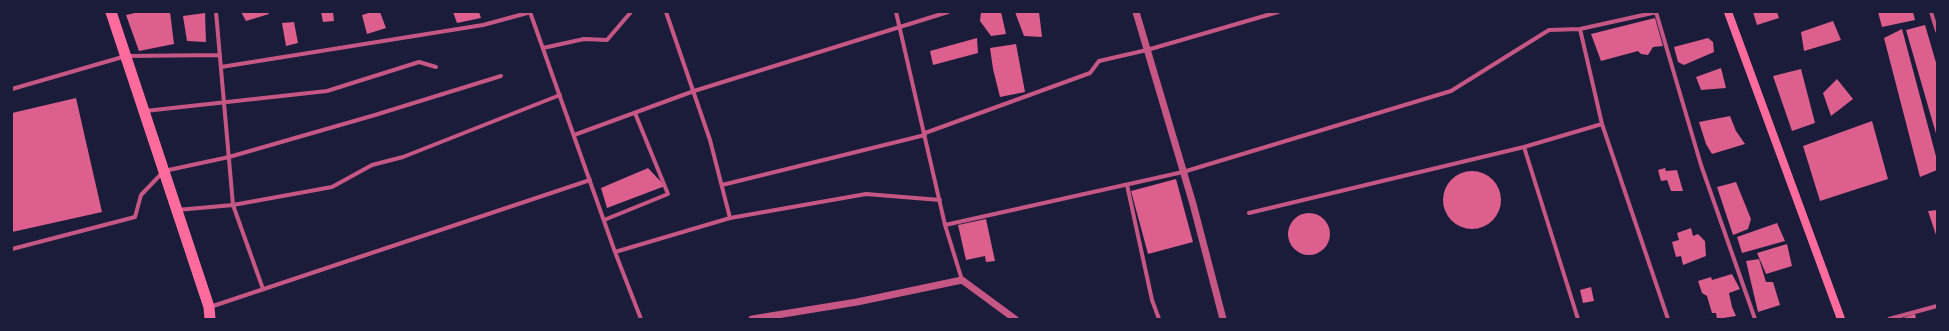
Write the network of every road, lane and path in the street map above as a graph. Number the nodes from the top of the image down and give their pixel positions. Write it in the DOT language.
graph roads {
  1 [pos="111,12"];
  2 [pos="216,12"];
  3 [pos="530,12"];
  4 [pos="631,12"];
  5 [pos="666,12"];
  6 [pos="896,12"];
  7 [pos="948,12"];
  8 [pos="1136,12"];
  9 [pos="1278,12"];
  10 [pos="1657,12"];
  11 [pos="1728,12"];
  12 [pos="1931,12"];
  13 [pos="900,27"];
  14 [pos="1580,29"];
  15 [pos="1937,31"];
  16 [pos="543,48"];
  17 [pos="1147,50"];
  18 [pos="220,55"];
  19 [pos="126,56"];
  20 [pos="220,67"];
  21 [pos="436,67"];
  22 [pos="501,76"];
  23 [pos="12,89"];
  24 [pos="694,91"];
  25 [pos="560,95"];
  26 [pos="224,102"];
  27 [pos="144,111"];
  28 [pos="635,113"];
  29 [pos="1602,124"];
  30 [pos="925,134"];
  31 [pos="574,135"];
  32 [pos="1524,147"];
  33 [pos="229,157"];
  34 [pos="164,171"];
  35 [pos="1183,172"];
  36 [pos="590,180"];
  37 [pos="722,184"];
  38 [pos="1127,185"];
  39 [pos="940,200"];
  40 [pos="233,205"];
  41 [pos="177,210"];
  42 [pos="1249,214"];
  43 [pos="730,218"];
  44 [pos="604,220"];
  45 [pos="945,225"];
  46 [pos="12,249"];
  47 [pos="615,252"];
  48 [pos="962,280"];
  49 [pos="263,289"];
  50 [pos="1937,306"];
  51 [pos="209,307"];
  52 [pos="210,319"];
  53 [pos="641,319"];
  54 [pos="752,319"];
  55 [pos="1015,319"];
  56 [pos="1159,319"];
  57 [pos="1223,319"];
  58 [pos="1578,319"];
  59 [pos="1668,319"];
  60 [pos="1755,319"];
  61 [pos="1841,319"];
  62 [pos="1889,319"];
  1 -- 19 [label="highway"];
  2 -- 18 [label="street"];
  3 -- 16 [label="street"];
  3 -- 20 [label="street"];
  4 -- 16 [label="street"];
  5 -- 24 [label="street"];
  6 -- 13 [label="street"];
  7 -- 13 [label="street"];
  8 -- 17 [label="street"];
  9 -- 17 [label="street"];
  10 -- 14 [label="street"];
  10 -- 60 [label="street"];
  11 -- 61 [label="main road"];
  12 -- 15 [label="street"];
  13 -- 24 [label="street"];
  13 -- 30 [label="street"];
  14 -- 29 [label="street"];
  14 -- 35 [label="street"];
  16 -- 25 [label="street"];
  17 -- 30 [label="street"];
  17 -- 35 [label="street"];
  18 -- 19 [label="street"];
  18 -- 20 [label="street"];
  19 -- 23 [label="street"];
  19 -- 27 [label="highway"];
  20 -- 26 [label="street"];
  21 -- 26 [label="street"];
  22 -- 33 [label="street"];
  24 -- 28 [label="street"];
  24 -- 37 [label="street"];
  25 -- 31 [label="street"];
  25 -- 40 [label="street"];
  26 -- 27 [label="street"];
  26 -- 33 [label="street"];
  27 -- 34 [label="highway"];
  28 -- 31 [label="street"];
  28 -- 44 [label="street"];
  29 -- 32 [label="street"];
  29 -- 59 [label="street"];
  30 -- 37 [label="street"];
  30 -- 39 [label="street"];
  31 -- 36 [label="street"];
  32 -- 42 [label="street"];
  32 -- 58 [label="street"];
  33 -- 34 [label="street"];
  33 -- 40 [label="street"];
  34 -- 41 [label="highway"];
  34 -- 46 [label="street"];
  35 -- 38 [label="street"];
  35 -- 57 [label="street"];
  36 -- 44 [label="street"];
  36 -- 49 [label="street"];
  37 -- 43 [label="street"];
  38 -- 45 [label="street"];
  38 -- 56 [label="street"];
  39 -- 43 [label="street"];
  39 -- 45 [label="street"];
  40 -- 41 [label="street"];
  40 -- 49 [label="street"];
  41 -- 51 [label="highway"];
  43 -- 47 [label="street"];
  44 -- 47 [label="street"];
  45 -- 48 [label="street"];
  47 -- 53 [label="street"];
  48 -- 54 [label="street"];
  48 -- 55 [label="street"];
  49 -- 51 [label="street"];
  50 -- 62 [label="street"];
  51 -- 52 [label="highway"];
}
